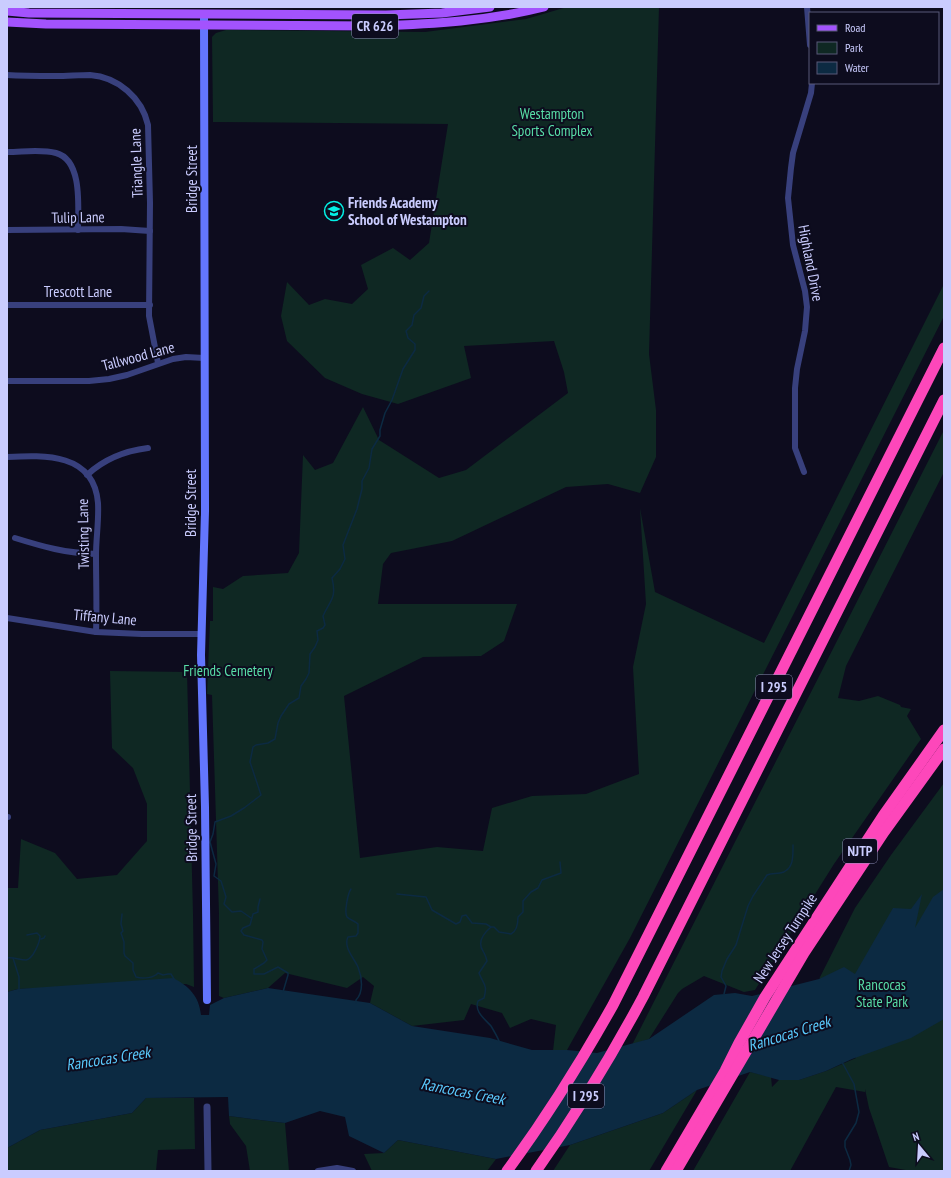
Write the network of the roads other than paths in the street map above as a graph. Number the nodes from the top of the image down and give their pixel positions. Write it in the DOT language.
graph roads {
  1 [pos="490,7"];
  2 [pos="544,7"];
  3 [pos="807,7"];
  4 [pos="204,11"];
  5 [pos="7,12"];
  6 [pos="7,22"];
  7 [pos="204,24"];
  8 [pos="809,32"];
  9 [pos="7,75"];
  10 [pos="812,84"];
  11 [pos="7,152"];
  12 [pos="7,230"];
  13 [pos="78,230"];
  14 [pos="150,231"];
  15 [pos="7,305"];
  16 [pos="150,305"];
  17 [pos="944,348"];
  18 [pos="204,358"];
  19 [pos="158,363"];
  20 [pos="7,381"];
  21 [pos="944,400"];
  22 [pos="148,448"];
  23 [pos="7,457"];
  24 [pos="804,472"];
  25 [pos="87,475"];
  26 [pos="15,538"];
  27 [pos="96,554"];
  28 [pos="7,618"];
  29 [pos="96,632"];
  30 [pos="201,634"];
  31 [pos="944,730"];
  32 [pos="944,749"];
  33 [pos="207,1000"];
  34 [pos="207,1107"];
  35 [pos="510,1167"];
  36 [pos="208,1171"];
  37 [pos="318,1171"];
  38 [pos="353,1171"];
  39 [pos="536,1171"];
  40 [pos="666,1171"];
  41 [pos="676,1171"];
  1 -- 4 [label="main road, CR 626"];
  2 -- 7 [label="main road, CR 626"];
  3 -- 8 [label="street"];
  4 -- 5 [label="main road, CR 626"];
  4 -- 7 [label="main road, Bridge Street"];
  6 -- 7 [label="main road, CR 626"];
  7 -- 18 [label="main road, Bridge Street"];
  9 -- 14 [label="street, Triangle Lane"];
  10 -- 24 [label="street, Highland Drive"];
  11 -- 13 [label="street"];
  12 -- 13 [label="street, Tulip Lane"];
  13 -- 14 [label="street, Tulip Lane"];
  14 -- 16 [label="street, Triangle Lane"];
  15 -- 16 [label="street, Trescott Lane"];
  16 -- 19 [label="street, Triangle Lane"];
  17 -- 35 [label="highway, I 295"];
  18 -- 19 [label="street, Tallwood Lane"];
  18 -- 30 [label="main road, Bridge Street"];
  19 -- 20 [label="street, Tallwood Lane"];
  21 -- 39 [label="highway, I 295"];
  22 -- 25 [label="street"];
  23 -- 25 [label="street, Twisting Lane"];
  25 -- 27 [label="street, Twisting Lane"];
  26 -- 27 [label="street"];
  27 -- 29 [label="street, Twisting Lane"];
  28 -- 29 [label="street, Tiffany Lane"];
  29 -- 30 [label="street, Tiffany Lane"];
  30 -- 33 [label="main road, Bridge Street"];
  31 -- 40 [label="highway, New Jersey Turnpike / NJTP"];
  32 -- 41 [label="highway, New Jersey Turnpike / NJTP"];
  34 -- 36 [label="street"];
  37 -- 38 [label="street"];
}
